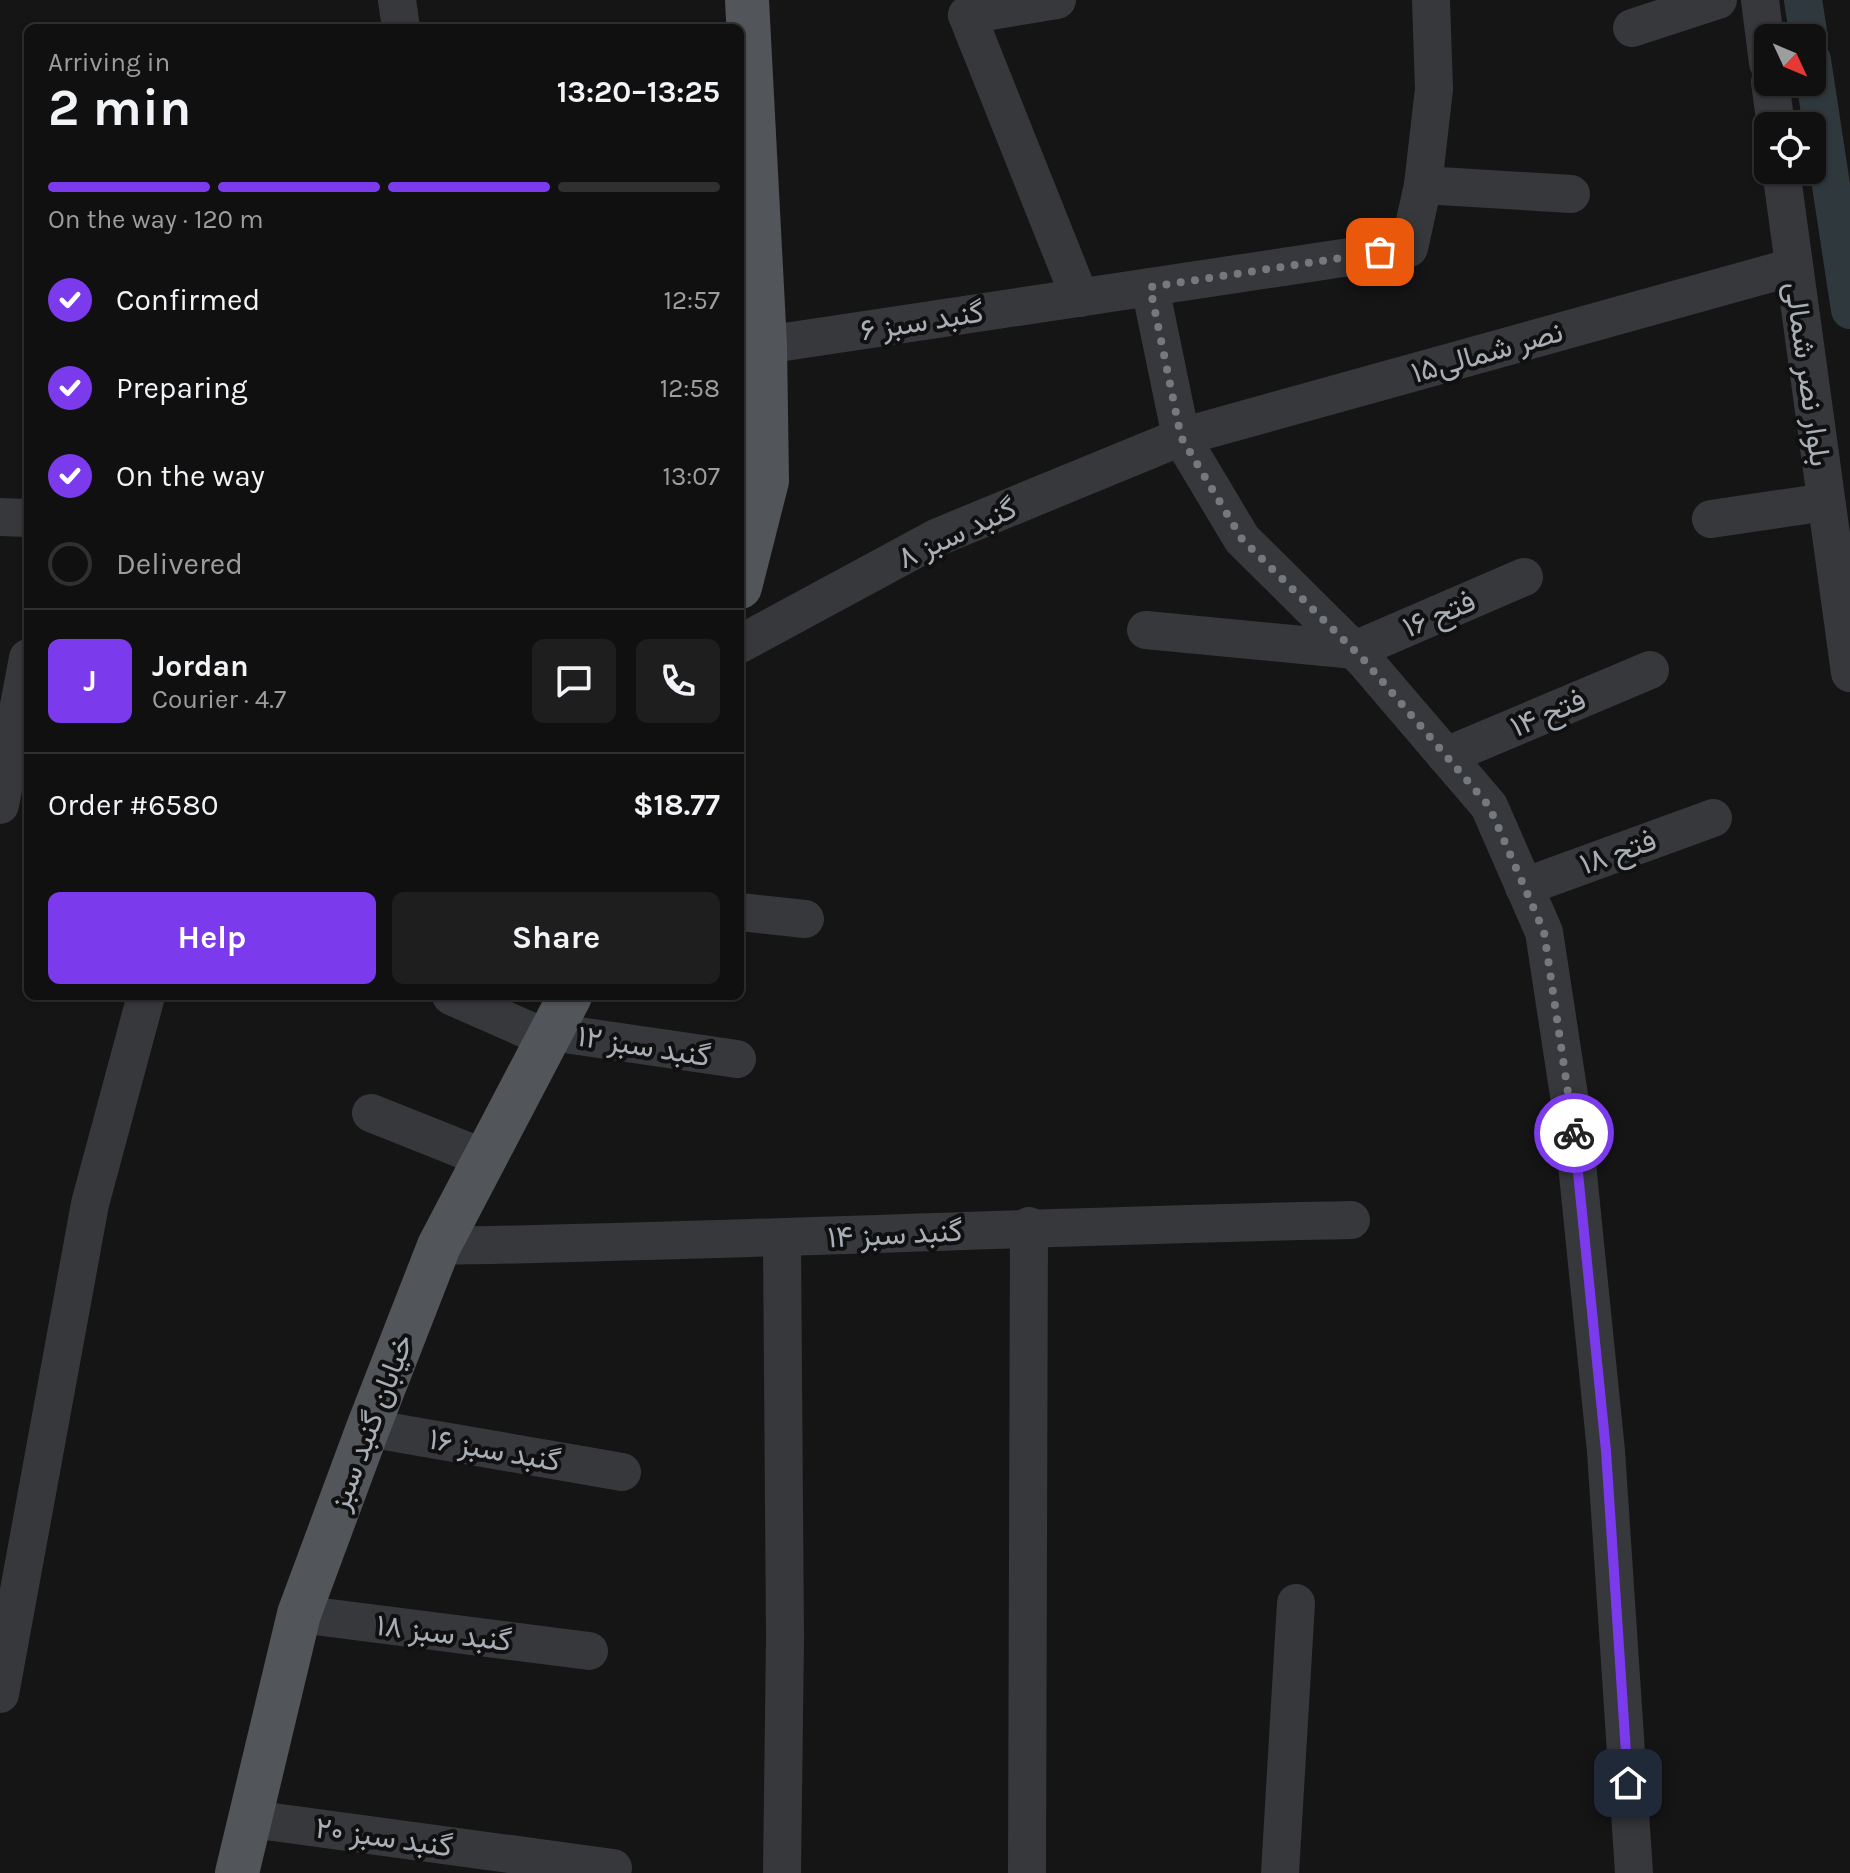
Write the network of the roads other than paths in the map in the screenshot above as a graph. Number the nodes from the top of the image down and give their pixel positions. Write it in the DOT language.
graph roads {
  1 [pos="397,0"];
  2 [pos="747,0"];
  3 [pos="1057,0"];
  4 [pos="1431,0"];
  5 [pos="1718,0"];
  6 [pos="1760,0"];
  7 [pos="968,7"];
  8 [pos="400,24"];
  9 [pos="1763,24"];
  10 [pos="1632,28"];
  11 [pos="747,113"];
  12 [pos="1783,184"];
  13 [pos="1423,185"];
  14 [pos="1571,194"];
  15 [pos="750,255"];
  16 [pos="1793,267"];
  17 [pos="1150,287"];
  18 [pos="1080,298"];
  19 [pos="765,345"];
  20 [pos="753,402"];
  21 [pos="1181,437"];
  22 [pos="754,484"];
  23 [pos="1826,502"];
  24 [pos="0,517"];
  25 [pos="24,518"];
  26 [pos="1711,519"];
  27 [pos="744,558"];
  28 [pos="1524,577"];
  29 [pos="1146,630"];
  30 [pos="744,642"];
  31 [pos="1355,650"];
  32 [pos="1650,670"];
  33 [pos="1850,673"];
  34 [pos="24,679"];
  35 [pos="1446,756"];
  36 [pos="0,805"];
  37 [pos="1713,818"];
  38 [pos="1524,887"];
  39 [pos="744,912"];
  40 [pos="805,919"];
  41 [pos="145,1000"];
  42 [pos="467,1000"];
  43 [pos="556,1022"];
  44 [pos="737,1059"];
  45 [pos="371,1113"];
  46 [pos="484,1158"];
  47 [pos="1351,1220"];
  48 [pos="1029,1226"];
  49 [pos="782,1240"];
  50 [pos="439,1246"];
  51 [pos="368,1428"];
  52 [pos="622,1472"];
  53 [pos="1296,1603"];
  54 [pos="299,1614"];
  55 [pos="589,1651"];
  56 [pos="0,1694"];
  57 [pos="251,1819"];
  58 [pos="613,1868"];
  59 [pos="237,1873"];
  60 [pos="782,1873"];
  61 [pos="1027,1873"];
  62 [pos="1280,1873"];
  63 [pos="1634,1873"];
  1 -- 8 [label="street"];
  2 -- 11 [label="main road"];
  3 -- 7 [label="street"];
  4 -- 13 [label="street"];
  5 -- 10 [label="street"];
  6 -- 9 [label="street"];
  7 -- 18 [label="street"];
  11 -- 15 [label="main road"];
  12 -- 16 [label="street, بلوار نصر شمالی"];
  13 -- 14 [label="street"];
  13 -- 17 [label="street, گنبد سبز ۶"];
  15 -- 19 [label="main road"];
  16 -- 21 [label="street, نصر شمالی۱۵"];
  16 -- 23 [label="street, بلوار نصر شمالی"];
  17 -- 18 [label="street, گنبد سبز ۶"];
  17 -- 21 [label="street"];
  18 -- 19 [label="street, گنبد سبز ۶"];
  19 -- 20 [label="main road"];
  20 -- 22 [label="main road"];
  21 -- 30 [label="street, گنبد سبز ۸"];
  21 -- 31 [label="street"];
  22 -- 27 [label="main road"];
  23 -- 26 [label="street"];
  23 -- 33 [label="street, بلوار نصر شمالی"];
  24 -- 25 [label="street"];
  28 -- 31 [label="street, فتح ۱۶"];
  29 -- 31 [label="street"];
  31 -- 35 [label="street"];
  32 -- 35 [label="street, فتح ۱۴"];
  34 -- 36 [label="street"];
  35 -- 38 [label="street"];
  37 -- 38 [label="street, فتح ۱۸"];
  38 -- 63 [label="street"];
  39 -- 40 [label="street"];
  41 -- 56 [label="street"];
  42 -- 43 [label="street, گنبد سبز ۱۲"];
  43 -- 44 [label="street, گنبد سبز ۱۲"];
  43 -- 46 [label="main road, خیابان گنبد سبز"];
  45 -- 46 [label="street"];
  46 -- 50 [label="main road, خیابان گنبد سبز"];
  47 -- 48 [label="street, گنبد سبز ۱۴"];
  48 -- 49 [label="street, گنبد سبز ۱۴"];
  48 -- 61 [label="street"];
  49 -- 50 [label="street, گنبد سبز ۱۴"];
  49 -- 60 [label="street"];
  50 -- 51 [label="main road, خیابان گنبد سبز"];
  51 -- 52 [label="street, گنبد سبز ۱۶"];
  51 -- 54 [label="main road, خیابان گنبد سبز"];
  53 -- 62 [label="street"];
  54 -- 55 [label="street, گنبد سبز ۱۸"];
  54 -- 57 [label="main road, خیابان گنبد سبز"];
  57 -- 58 [label="street, گنبد سبز ۲۰"];
  57 -- 59 [label="main road, خیابان گنبد سبز"];
}
